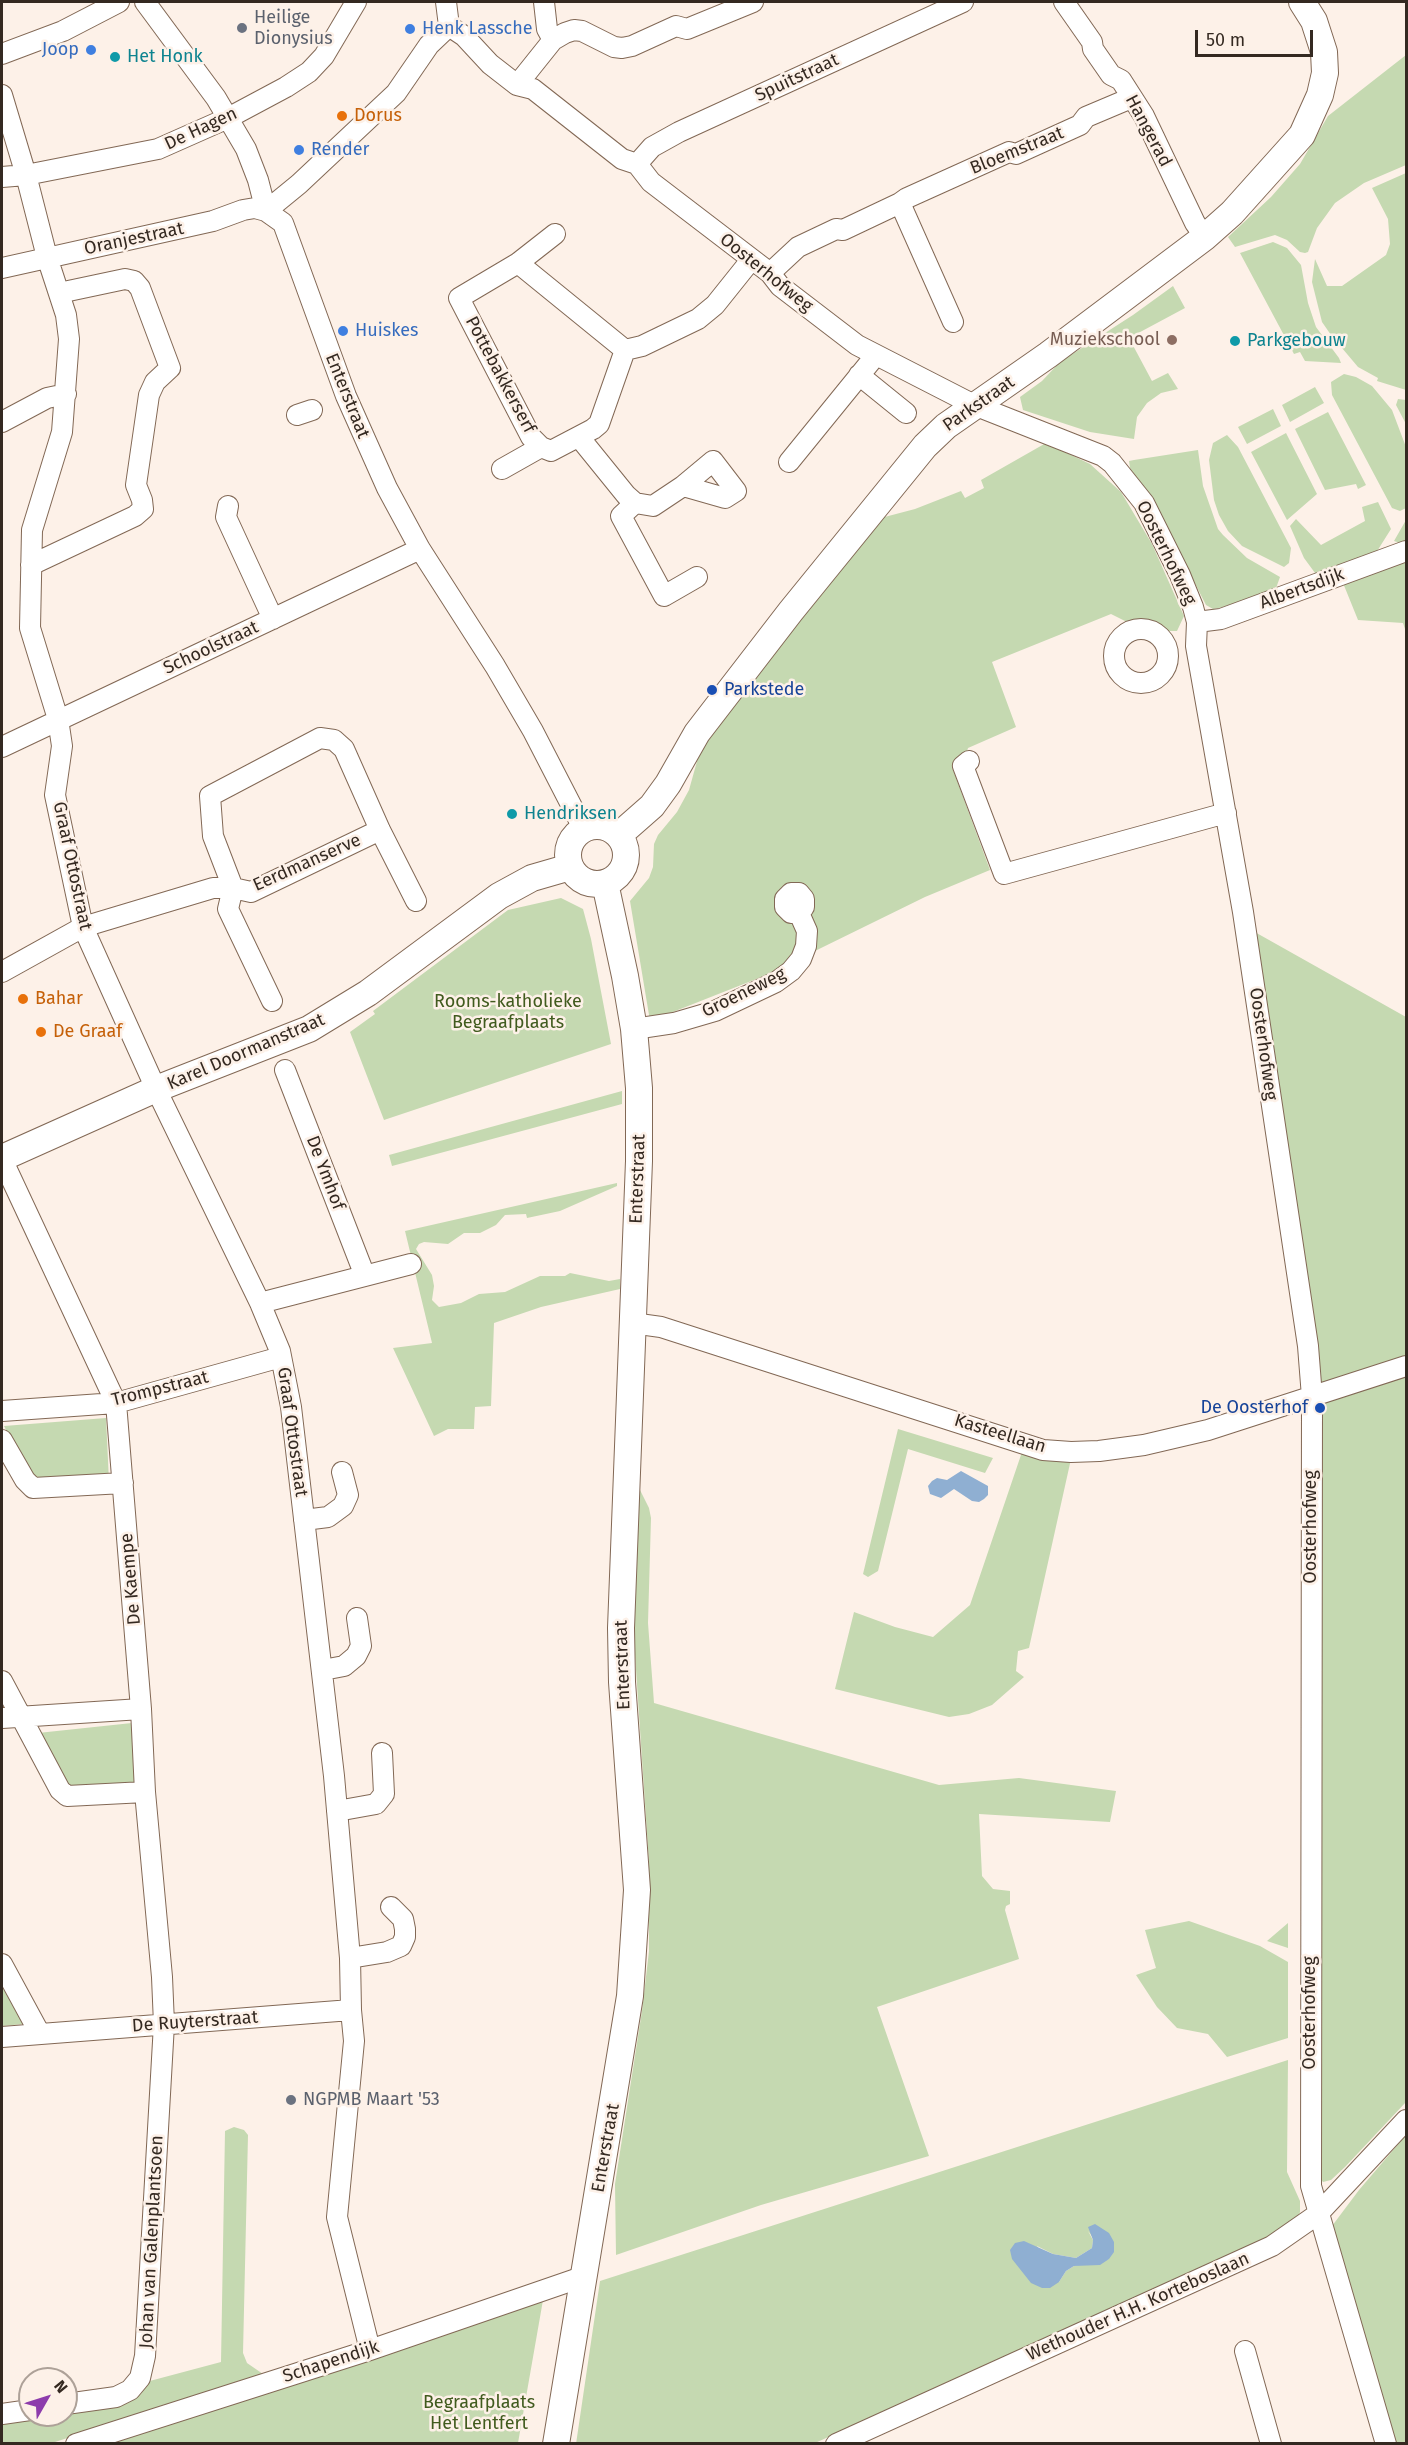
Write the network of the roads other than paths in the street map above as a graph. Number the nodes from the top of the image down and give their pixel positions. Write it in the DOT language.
graph roads {
  1 [pos="118,2"];
  2 [pos="145,2"];
  3 [pos="356,2"];
  4 [pos="446,2"];
  5 [pos="544,2"];
  6 [pos="753,2"];
  7 [pos="963,2"];
  8 [pos="1064,2"];
  9 [pos="1302,2"];
  10 [pos="449,26"];
  11 [pos="553,40"];
  12 [pos="2,54"];
  13 [pos="517,85"];
  14 [pos="2,95"];
  15 [pos="1131,98"];
  16 [pos="228,118"];
  17 [pos="637,164"];
  18 [pos="26,175"];
  19 [pos="2,177"];
  20 [pos="900,203"];
  21 [pos="266,211"];
  22 [pos="555,234"];
  23 [pos="1205,237"];
  24 [pos="47,257"];
  25 [pos="750,260"];
  26 [pos="518,263"];
  27 [pos="2,268"];
  28 [pos="771,273"];
  29 [pos="59,293"];
  30 [pos="953,322"];
  31 [pos="626,350"];
  32 [pos="876,355"];
  33 [pos="859,375"];
  34 [pos="66,394"];
  35 [pos="974,405"];
  36 [pos="906,413"];
  37 [pos="2,422"];
  38 [pos="579,437"];
  39 [pos="541,447"];
  40 [pos="789,462"];
  41 [pos="502,469"];
  42 [pos="683,486"];
  43 [pos="635,503"];
  44 [pos="228,506"];
  45 [pos="420,549"];
  46 [pos="1407,551"];
  47 [pos="31,565"];
  48 [pos="697,577"];
  49 [pos="273,619"];
  50 [pos="1197,622"];
  51 [pos="1164,641"];
  52 [pos="58,719"];
  53 [pos="2,747"];
  54 [pos="969,761"];
  55 [pos="1226,813"];
  56 [pos="583,828"];
  57 [pos="380,830"];
  58 [pos="619,835"];
  59 [pos="570,867"];
  60 [pos="605,883"];
  61 [pos="233,888"];
  62 [pos="416,901"];
  63 [pos="799,913"];
  64 [pos="83,927"];
  65 [pos="2,972"];
  66 [pos="272,1001"];
  67 [pos="634,1029"];
  68 [pos="285,1070"];
  69 [pos="156,1089"];
  70 [pos="2,1159"];
  71 [pos="411,1264"];
  72 [pos="365,1276"];
  73 [pos="260,1303"];
  74 [pos="632,1323"];
  75 [pos="281,1357"];
  76 [pos="1407,1366"];
  77 [pos="1312,1397"];
  78 [pos="116,1403"];
  79 [pos="2,1411"];
  80 [pos="2,1440"];
  81 [pos="342,1472"];
  82 [pos="123,1483"];
  83 [pos="304,1520"];
  84 [pos="357,1618"];
  85 [pos="322,1670"];
  86 [pos="2,1681"];
  87 [pos="141,1709"];
  88 [pos="22,1717"];
  89 [pos="2,1718"];
  90 [pos="382,1753"];
  91 [pos="145,1792"];
  92 [pos="337,1811"];
  93 [pos="391,1907"];
  94 [pos="350,1958"];
  95 [pos="2,1964"];
  96 [pos="351,2010"];
  97 [pos="164,2024"];
  98 [pos="40,2034"];
  99 [pos="2,2037"];
  100 [pos="1407,2120"];
  101 [pos="1318,2214"];
  102 [pos="585,2276"];
  103 [pos="370,2350"];
  104 [pos="1245,2351"];
  105 [pos="78,2402"];
  106 [pos="18,2412"];
  107 [pos="2,2414"];
  108 [pos="1269,2443"];
  109 [pos="76,2444"];
  110 [pos="556,2444"];
  111 [pos="836,2444"];
  112 [pos="1386,2444"];
  1 -- 12 [label="street"];
  2 -- 16 [label="street"];
  3 -- 16 [label="street, De Hagen"];
  4 -- 10 [label="street"];
  5 -- 11 [label="street"];
  6 -- 11 [label="street"];
  7 -- 17 [label="street, Spuitstraat"];
  8 -- 15 [label="street, Hangerad"];
  9 -- 23 [label="main road, Parkstraat"];
  10 -- 13 [label="street, Oosterhofweg"];
  10 -- 21 [label="street"];
  11 -- 13 [label="street"];
  13 -- 17 [label="street, Oosterhofweg"];
  14 -- 18 [label="street, Graaf Ottostraat"];
  15 -- 20 [label="street, Bloemstraat"];
  15 -- 23 [label="street, Hangerad"];
  16 -- 18 [label="street, De Hagen"];
  16 -- 21 [label="street"];
  17 -- 25 [label="street, Oosterhofweg"];
  18 -- 19 [label="street, De Hagen"];
  18 -- 24 [label="street, Graaf Ottostraat"];
  20 -- 28 [label="street, Bloemstraat"];
  20 -- 30 [label="street"];
  21 -- 24 [label="street, Oranjestraat"];
  21 -- 45 [label="street, Enterstraat"];
  22 -- 26 [label="street, Pottebakkerserf"];
  23 -- 35 [label="main road, Parkstraat"];
  24 -- 27 [label="street, Oranjestraat"];
  24 -- 29 [label="street, Graaf Ottostraat"];
  25 -- 28 [label="street, Oosterhofweg"];
  25 -- 31 [label="street"];
  26 -- 31 [label="street"];
  26 -- 39 [label="street, Pottebakkerserf"];
  28 -- 32 [label="street, Oosterhofweg"];
  29 -- 34 [label="street, Graaf Ottostraat"];
  29 -- 47 [label="street"];
  31 -- 38 [label="street, Pottebakkerserf"];
  32 -- 33 [label="street"];
  32 -- 35 [label="street, Oosterhofweg"];
  33 -- 36 [label="street"];
  33 -- 40 [label="street"];
  34 -- 37 [label="street"];
  34 -- 47 [label="street, Graaf Ottostraat"];
  35 -- 50 [label="street, Oosterhofweg"];
  35 -- 58 [label="main road, Parkstraat"];
  38 -- 39 [label="street, Pottebakkerserf"];
  38 -- 43 [label="street"];
  39 -- 41 [label="street, Pottebakkerserf"];
  42 -- 43 [label="street"];
  43 -- 48 [label="street"];
  44 -- 49 [label="street"];
  45 -- 49 [label="street, Schoolstraat"];
  45 -- 56 [label="street, Enterstraat"];
  46 -- 50 [label="street, Albertsdijk"];
  47 -- 52 [label="street, Graaf Ottostraat"];
  49 -- 52 [label="street, Schoolstraat"];
  50 -- 51 [label="street"];
  50 -- 55 [label="street, Oosterhofweg"];
  52 -- 53 [label="street, Schoolstraat"];
  52 -- 64 [label="street, Graaf Ottostraat"];
  54 -- 55 [label="street"];
  55 -- 77 [label="street, Oosterhofweg"];
  56 -- 58 [label="main road"];
  56 -- 59 [label="main road"];
  57 -- 61 [label="street, Eerdmanserve"];
  57 -- 61 [label="street, Eerdmanserve"];
  57 -- 62 [label="street, Eerdmanserve"];
  58 -- 60 [label="main road"];
  59 -- 60 [label="main road"];
  59 -- 69 [label="main road, Karel Doormanstraat"];
  60 -- 67 [label="main road, Enterstraat"];
  61 -- 64 [label="street, Eerdmanserve"];
  61 -- 66 [label="street, Eerdmanserve"];
  63 -- 67 [label="street, Groeneweg"];
  64 -- 65 [label="street, Eerdmanserve"];
  64 -- 69 [label="street, Graaf Ottostraat"];
  67 -- 74 [label="main road, Enterstraat"];
  68 -- 72 [label="street, De Ymhof"];
  69 -- 70 [label="main road, Karel Doormanstraat"];
  69 -- 73 [label="street, Graaf Ottostraat"];
  70 -- 78 [label="street, De Kaempe"];
  71 -- 72 [label="street"];
  72 -- 73 [label="street"];
  73 -- 75 [label="street, Graaf Ottostraat"];
  74 -- 77 [label="street, Kasteellaan"];
  74 -- 102 [label="main road, Enterstraat"];
  75 -- 78 [label="street, Trompstraat"];
  75 -- 83 [label="street, Graaf Ottostraat"];
  76 -- 77 [label="street, Kasteellaan"];
  77 -- 101 [label="street, Oosterhofweg"];
  78 -- 79 [label="street, Trompstraat"];
  78 -- 82 [label="street, De Kaempe"];
  80 -- 82 [label="street"];
  81 -- 83 [label="street, Graaf Ottostraat"];
  82 -- 87 [label="street, De Kaempe"];
  83 -- 85 [label="street, Graaf Ottostraat"];
  84 -- 85 [label="street"];
  85 -- 92 [label="street, Graaf Ottostraat"];
  86 -- 88 [label="street"];
  87 -- 88 [label="street"];
  87 -- 91 [label="street, De Kaempe"];
  88 -- 89 [label="street"];
  88 -- 91 [label="street"];
  90 -- 92 [label="street"];
  91 -- 97 [label="street, De Kaempe"];
  92 -- 94 [label="street, Graaf Ottostraat"];
  93 -- 94 [label="street"];
  94 -- 96 [label="street, Graaf Ottostraat"];
  95 -- 98 [label="street"];
  96 -- 97 [label="street, De Ruyterstraat"];
  96 -- 103 [label="street, Graaf Ottostraat"];
  97 -- 98 [label="street, De Ruyterstraat"];
  97 -- 105 [label="street, Johan van Galenplantsoen"];
  98 -- 99 [label="street, De Ruyterstraat"];
  100 -- 101 [label="street, Wethouder H.H. Korteboslaan"];
  101 -- 111 [label="street, Wethouder H.H. Korteboslaan"];
  101 -- 112 [label="street, Oosterhofweg"];
  102 -- 103 [label="street, Schapendijk"];
  102 -- 110 [label="main road, Enterstraat"];
  103 -- 109 [label="street, Schapendijk"];
  104 -- 108 [label="street"];
  106 -- 107 [label="street"];
}
